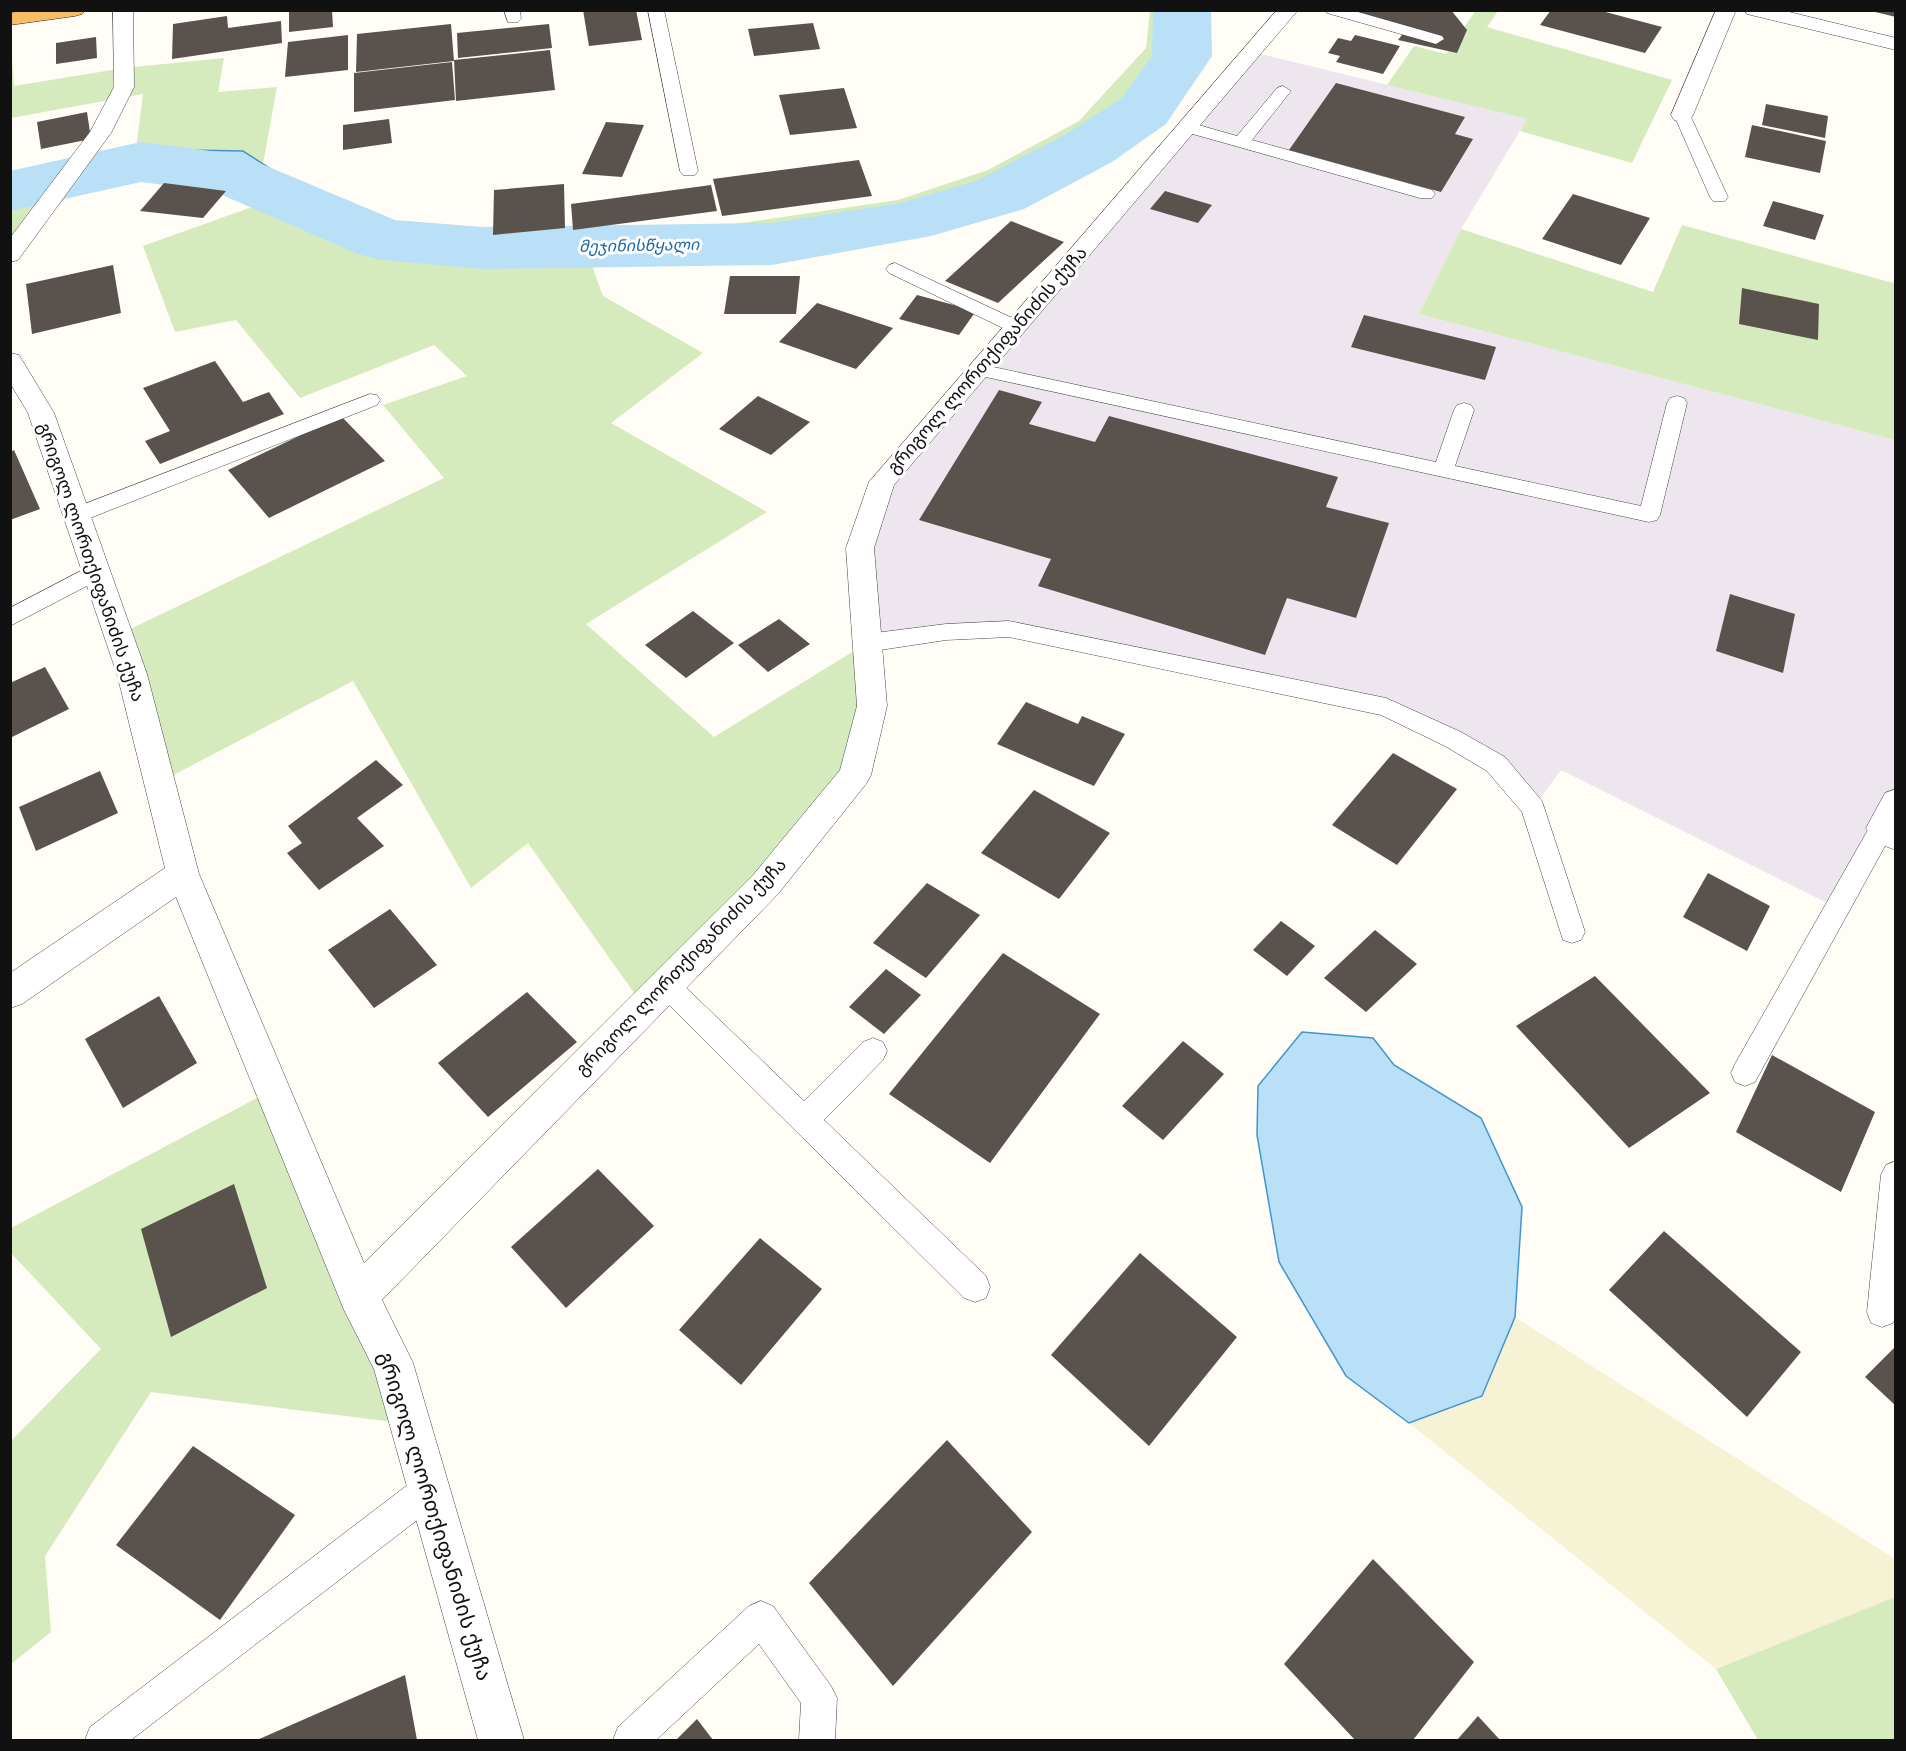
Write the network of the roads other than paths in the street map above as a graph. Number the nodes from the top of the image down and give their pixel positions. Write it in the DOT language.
graph roads {
  1 [pos="75,10"];
  2 [pos="123,10"];
  3 [pos="656,10"];
  4 [pos="1288,10"];
  5 [pos="1332,10"];
  6 [pos="1726,10"];
  7 [pos="1754,10"];
  8 [pos="10,19"];
  9 [pos="1436,39"];
  10 [pos="1896,44"];
  11 [pos="1283,91"];
  12 [pos="1682,115"];
  13 [pos="1188,127"];
  14 [pos="1240,142"];
  15 [pos="689,171"];
  16 [pos="1426,194"];
  17 [pos="1719,197"];
  18 [pos="10,255"];
  19 [pos="895,269"];
  20 [pos="1016,327"];
  21 [pos="10,361"];
  22 [pos="979,370"];
  23 [pos="370,400"];
  24 [pos="1677,403"];
  25 [pos="1464,410"];
  26 [pos="1443,470"];
  27 [pos="77,515"];
  28 [pos="96,571"];
  29 [pos="10,618"];
  30 [pos="867,643"];
  31 [pos="1891,823"];
  32 [pos="183,874"];
  33 [pos="1572,932"];
  34 [pos="666,984"];
  35 [pos="10,993"];
  36 [pos="873,1051"];
  37 [pos="1745,1073"];
  38 [pos="804,1120"];
  39 [pos="1896,1175"];
  40 [pos="975,1287"];
  41 [pos="358,1296"];
  42 [pos="1882,1312"];
  43 [pos="430,1489"];
  44 [pos="103,1740"];
  45 [pos="501,1740"];
  46 [pos="631,1740"];
  47 [pos="817,1740"];
  1 -- 8 [label="highway"];
  2 -- 18 [label="street"];
  3 -- 15 [label="lane"];
  4 -- 13 [label="street, გრიგოლ ლორთქიფანიძის ქუჩა"];
  5 -- 9 [label="lane"];
  6 -- 12 [label="street"];
  7 -- 10 [label="street"];
  11 -- 14 [label="lane"];
  12 -- 17 [label="lane"];
  13 -- 14 [label="lane"];
  13 -- 20 [label="street, გრიგოლ ლორთქიფანიძის ქუჩა"];
  14 -- 16 [label="lane"];
  19 -- 20 [label="lane"];
  20 -- 22 [label="street, გრიგოლ ლორთქიფანიძის ქუჩა"];
  21 -- 27 [label="street, გრიგოლ ლორთქიფანიძის ქუჩა"];
  22 -- 26 [label="lane"];
  22 -- 30 [label="street, გრიგოლ ლორთქიფანიძის ქუჩა"];
  23 -- 27 [label="lane"];
  24 -- 26 [label="lane"];
  25 -- 26 [label="lane"];
  27 -- 28 [label="street, გრიგოლ ლორთქიფანიძის ქუჩა"];
  28 -- 29 [label="lane"];
  28 -- 32 [label="street, გრიგოლ ლორთქიფანიძის ქუჩა"];
  30 -- 33 [label="lane"];
  30 -- 34 [label="street, გრიგოლ ლორთქიფანიძის ქუჩა"];
  31 -- 37 [label="lane"];
  32 -- 35 [label="street"];
  32 -- 41 [label="street, გრიგოლ ლორთქიფანიძის ქუჩა"];
  34 -- 38 [label="lane"];
  34 -- 41 [label="street, გრიგოლ ლორთქიფანიძის ქუჩა"];
  36 -- 38 [label="lane"];
  38 -- 40 [label="lane"];
  39 -- 42 [label="lane"];
  41 -- 43 [label="street, გრიგოლ ლორთქიფანიძის ქუჩა"];
  43 -- 44 [label="lane"];
  43 -- 45 [label="street, გრიგოლ ლორთქიფანიძის ქუჩა"];
  46 -- 47 [label="lane"];
}
